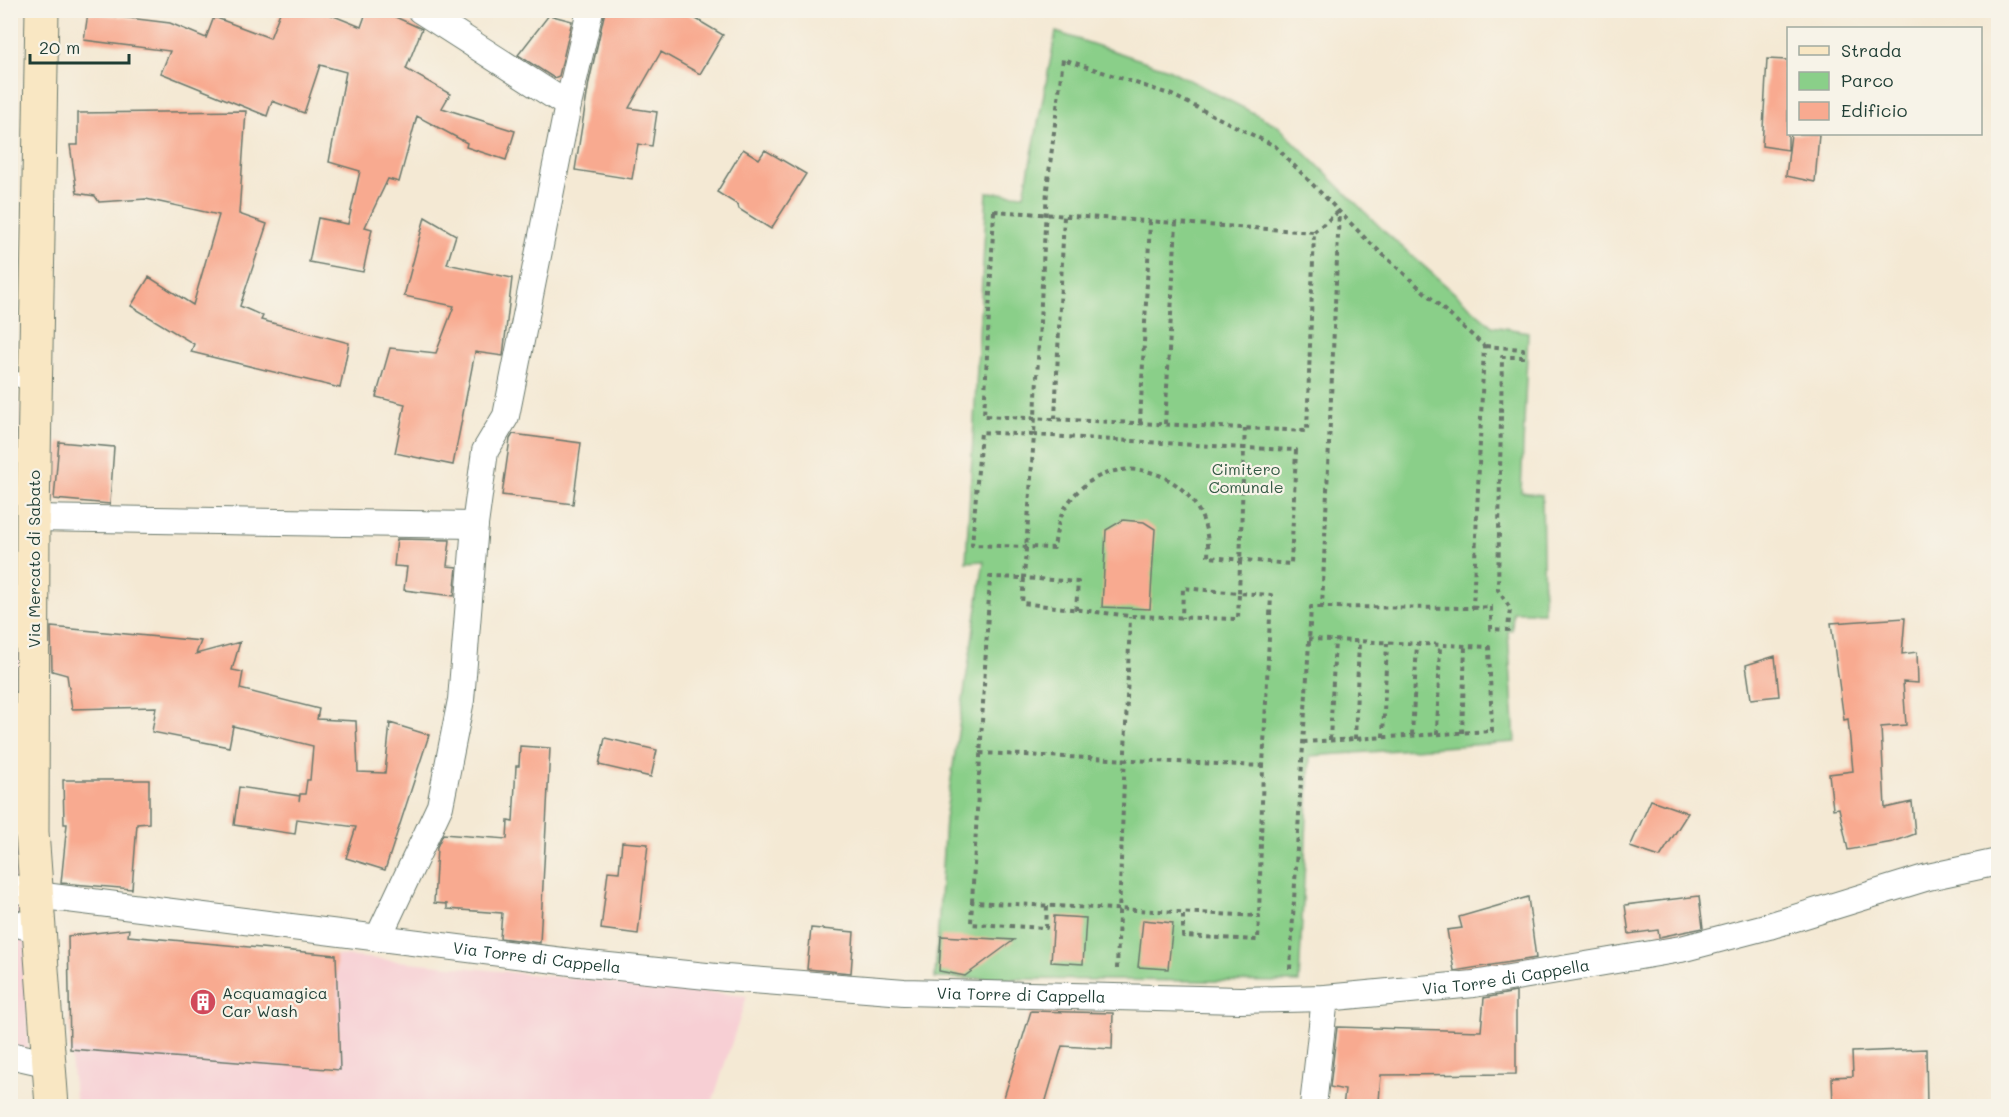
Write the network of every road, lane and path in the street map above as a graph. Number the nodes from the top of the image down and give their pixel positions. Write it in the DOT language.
graph roads {
  1 [pos="42,10"];
  2 [pos="420,10"];
  3 [pos="590,10"];
  4 [pos="568,105"];
  5 [pos="1339,212"];
  6 [pos="1046,215"];
  7 [pos="1064,216"];
  8 [pos="1150,222"];
  9 [pos="1176,223"];
  10 [pos="1314,232"];
  11 [pos="1484,346"];
  12 [pos="23,381"];
  13 [pos="1036,418"];
  14 [pos="1055,419"];
  15 [pos="1140,423"];
  16 [pos="1165,424"];
  17 [pos="1245,428"];
  18 [pos="1034,435"];
  19 [pos="1244,448"];
  20 [pos="33,518"];
  21 [pos="476,525"];
  22 [pos="1026,546"];
  23 [pos="1240,560"];
  24 [pos="1024,578"];
  25 [pos="1239,593"];
  26 [pos="1323,607"];
  27 [pos="1473,608"];
  28 [pos="1076,610"];
  29 [pos="1130,616"];
  30 [pos="1182,618"];
  31 [pos="1309,639"];
  32 [pos="1335,640"];
  33 [pos="1359,642"];
  34 [pos="1387,643"];
  35 [pos="1417,644"];
  36 [pos="1440,645"];
  37 [pos="1465,646"];
  38 [pos="1462,733"];
  39 [pos="1437,734"];
  40 [pos="1412,735"];
  41 [pos="1383,737"];
  42 [pos="1355,739"];
  43 [pos="1330,740"];
  44 [pos="1303,742"];
  45 [pos="980,753"];
  46 [pos="1124,759"];
  47 [pos="1263,766"];
  48 [pos="21,831"];
  49 [pos="1998,862"];
  50 [pos="23,891"];
  51 [pos="972,902"];
  52 [pos="1047,906"];
  53 [pos="1119,909"];
  54 [pos="1183,913"];
  55 [pos="1259,916"];
  56 [pos="25,926"];
  57 [pos="378,938"];
  58 [pos="1116,997"];
  59 [pos="1288,998"];
  60 [pos="1325,998"];
  61 [pos="10,1055"];
  62 [pos="50,1064"];
  63 [pos="52,1107"];
  64 [pos="1313,1107"];
  1 -- 12 [label="street, Via Mercato di Sabato"];
  2 -- 4 [label="street"];
  3 -- 4 [label="street"];
  4 -- 21 [label="street"];
  5 -- 6 [label="path"];
  5 -- 10 [label="path"];
  5 -- 11 [label="path"];
  5 -- 26 [label="path"];
  6 -- 7 [label="path"];
  6 -- 13 [label="path"];
  6 -- 13 [label="path"];
  7 -- 8 [label="path"];
  7 -- 14 [label="path"];
  8 -- 9 [label="path"];
  8 -- 15 [label="path"];
  9 -- 10 [label="path"];
  9 -- 16 [label="path"];
  10 -- 17 [label="path"];
  11 -- 27 [label="path"];
  11 -- 27 [label="path"];
  12 -- 20 [label="street, Via Mercato di Sabato"];
  13 -- 14 [label="path"];
  13 -- 18 [label="path"];
  14 -- 15 [label="path"];
  15 -- 16 [label="path"];
  16 -- 17 [label="path"];
  17 -- 19 [label="path"];
  18 -- 19 [label="path"];
  18 -- 22 [label="path"];
  18 -- 22 [label="path"];
  19 -- 23 [label="path"];
  19 -- 23 [label="path"];
  20 -- 21 [label="street"];
  20 -- 48 [label="street, Via Mercato di Sabato"];
  21 -- 57 [label="street"];
  22 -- 23 [label="path"];
  22 -- 24 [label="path"];
  23 -- 25 [label="path"];
  24 -- 28 [label="path"];
  24 -- 28 [label="path"];
  24 -- 45 [label="path"];
  25 -- 30 [label="path"];
  25 -- 30 [label="path"];
  25 -- 47 [label="path"];
  26 -- 27 [label="path"];
  26 -- 31 [label="path"];
  28 -- 29 [label="path"];
  29 -- 30 [label="path"];
  29 -- 46 [label="path"];
  31 -- 32 [label="path"];
  31 -- 44 [label="path"];
  32 -- 33 [label="path"];
  32 -- 43 [label="path"];
  33 -- 34 [label="path"];
  33 -- 42 [label="path"];
  34 -- 35 [label="path"];
  34 -- 41 [label="path"];
  35 -- 36 [label="path"];
  35 -- 40 [label="path"];
  36 -- 37 [label="path"];
  36 -- 39 [label="path"];
  37 -- 38 [label="path"];
  37 -- 38 [label="path"];
  38 -- 39 [label="path"];
  39 -- 40 [label="path"];
  40 -- 41 [label="path"];
  41 -- 42 [label="path"];
  42 -- 43 [label="path"];
  43 -- 44 [label="path"];
  44 -- 59 [label="path"];
  45 -- 46 [label="path"];
  45 -- 51 [label="path"];
  46 -- 47 [label="path"];
  46 -- 53 [label="path"];
  47 -- 55 [label="path"];
  48 -- 50 [label="street, Via Mercato di Sabato"];
  49 -- 60 [label="street, Via Torre di Cappella"];
  50 -- 56 [label="street, Via Mercato di Sabato"];
  50 -- 57 [label="street, Via Torre di Cappella"];
  51 -- 52 [label="path"];
  51 -- 52 [label="path"];
  52 -- 53 [label="path"];
  53 -- 54 [label="path"];
  53 -- 58 [label="path"];
  54 -- 55 [label="path"];
  54 -- 55 [label="path"];
  56 -- 62 [label="street, Via Mercato di Sabato"];
  57 -- 58 [label="street, Via Torre di Cappella"];
  58 -- 59 [label="street, Via Torre di Cappella"];
  59 -- 60 [label="street, Via Torre di Cappella"];
  60 -- 64 [label="street"];
  61 -- 62 [label="street"];
  62 -- 63 [label="street, Via Mercato di Sabato"];
}
